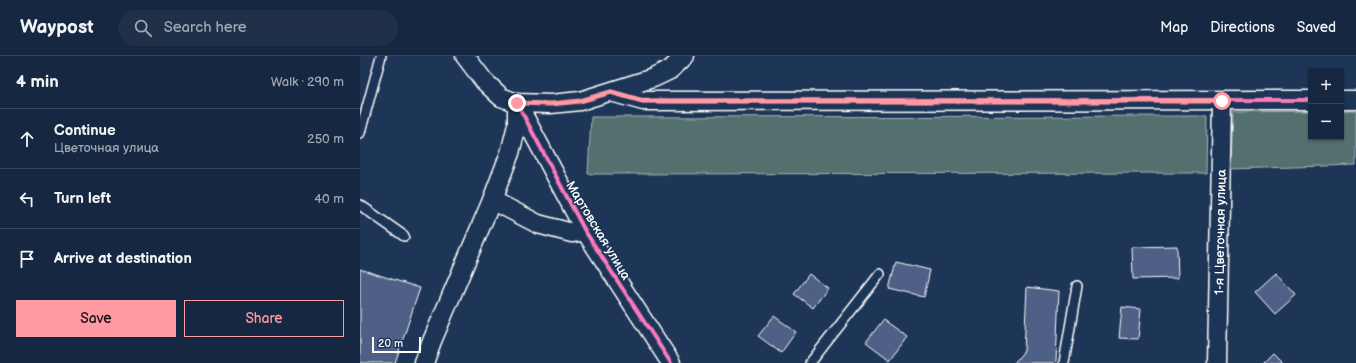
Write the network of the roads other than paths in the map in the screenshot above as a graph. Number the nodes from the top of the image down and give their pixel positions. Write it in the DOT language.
graph roads {
  1 [pos="381,56"];
  2 [pos="465,56"];
  3 [pos="685,56"];
  4 [pos="611,92"];
  5 [pos="1308,100"];
  6 [pos="1344,100"];
  7 [pos="1356,100"];
  8 [pos="1222,101"];
  9 [pos="517,103"];
  10 [pos="360,134"];
  11 [pos="492,200"];
  12 [pos="360,205"];
  13 [pos="585,231"];
  14 [pos="404,236"];
  15 [pos="880,274"];
  16 [pos="1077,286"];
  17 [pos="424,363"];
  18 [pos="671,363"];
  19 [pos="810,363"];
  20 [pos="1064,363"];
  21 [pos="1217,363"];
  1 -- 10 [label="lane"];
  2 -- 9 [label="street"];
  3 -- 4 [label="street"];
  4 -- 8 [label="street"];
  4 -- 9 [label="street"];
  5 -- 8 [label="street"];
  6 -- 7 [label="street"];
  8 -- 21 [label="street, 1-я Цветочная улица"];
  9 -- 11 [label="street"];
  9 -- 13 [label="street, Мартовская улица"];
  11 -- 13 [label="street"];
  11 -- 17 [label="street"];
  12 -- 14 [label="lane"];
  13 -- 18 [label="street, Мартовская улица"];
  15 -- 19 [label="lane"];
  16 -- 20 [label="lane"];
}
